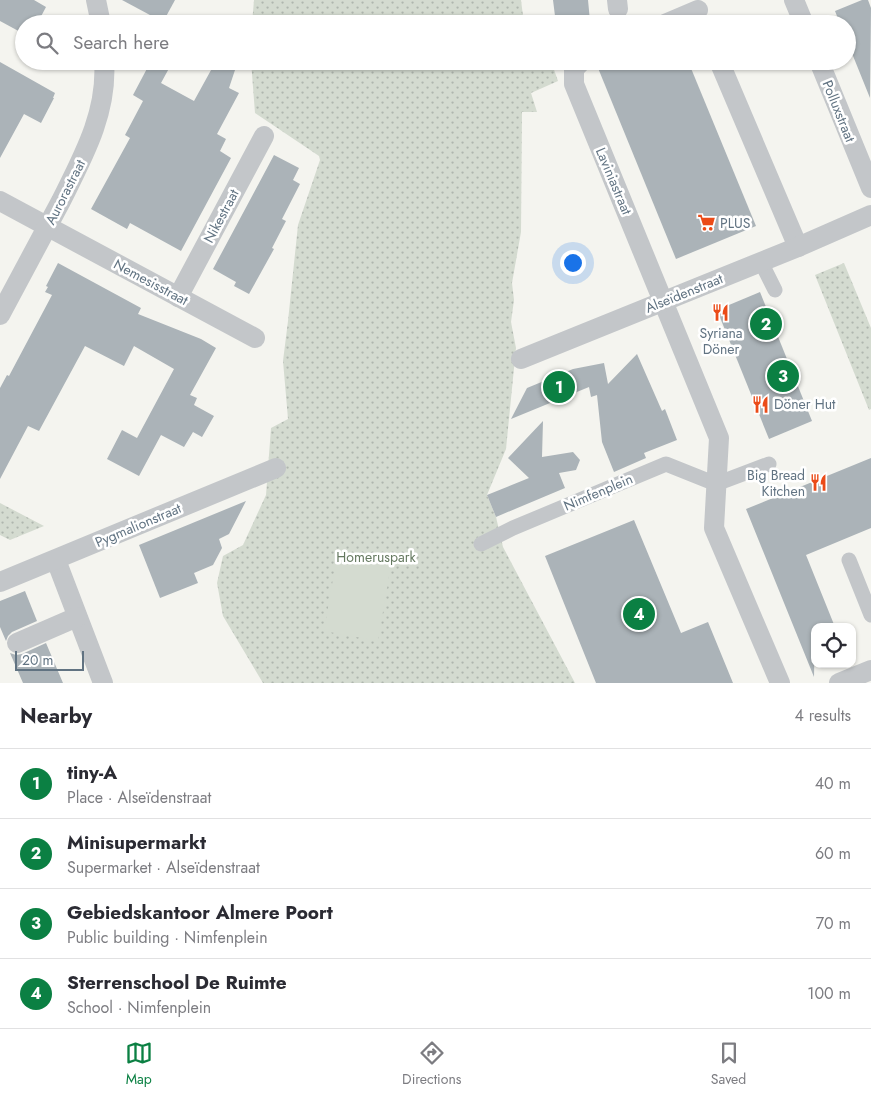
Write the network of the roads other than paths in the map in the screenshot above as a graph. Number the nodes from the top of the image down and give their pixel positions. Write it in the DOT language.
graph roads {
  1 [pos="96,0"];
  2 [pos="794,0"];
  3 [pos="99,15"];
  4 [pos="800,15"];
  5 [pos="105,70"];
  6 [pos="574,70"];
  7 [pos="723,70"];
  8 [pos="823,70"];
  9 [pos="264,136"];
  10 [pos="871,188"];
  11 [pos="0,200"];
  12 [pos="871,215"];
  13 [pos="48,226"];
  14 [pos="798,247"];
  15 [pos="761,262"];
  16 [pos="775,290"];
  17 [pos="178,297"];
  18 [pos="664,301"];
  19 [pos="0,315"];
  20 [pos="255,338"];
  21 [pos="521,359"];
  22 [pos="769,464"];
  23 [pos="276,468"];
  24 [pos="716,484"];
  25 [pos="481,544"];
  26 [pos="56,560"];
  27 [pos="849,560"];
  28 [pos="0,582"];
  29 [pos="871,615"];
  30 [pos="77,616"];
  31 [pos="16,643"];
  32 [pos="871,670"];
  33 [pos="846,682"];
  34 [pos="103,683"];
  35 [pos="780,683"];
  1 -- 3 [label="street"];
  2 -- 4 [label="street"];
  5 -- 13 [label="street, Aurorastraat"];
  6 -- 18 [label="street, Laviniastraat"];
  7 -- 14 [label="street"];
  8 -- 10 [label="street, Polluxstraat"];
  9 -- 17 [label="street, Nikestraat"];
  11 -- 13 [label="street, Nemesisstraat"];
  12 -- 14 [label="street, Alseïdenstraat"];
  13 -- 17 [label="street, Nemesisstraat"];
  13 -- 19 [label="street, Aurorastraat"];
  14 -- 15 [label="street, Alseïdenstraat"];
  15 -- 16 [label="street"];
  15 -- 18 [label="street, Alseïdenstraat"];
  17 -- 20 [label="street, Nemesisstraat"];
  18 -- 21 [label="street, Alseïdenstraat"];
  18 -- 24 [label="street"];
  22 -- 24 [label="street"];
  23 -- 26 [label="street, Pygmalionstraat"];
  24 -- 25 [label="street, Nimfenplein"];
  24 -- 35 [label="street"];
  26 -- 28 [label="street, Pygmalionstraat"];
  26 -- 30 [label="street"];
  27 -- 29 [label="street"];
  30 -- 31 [label="street"];
  30 -- 34 [label="street"];
  32 -- 33 [label="street"];
}
